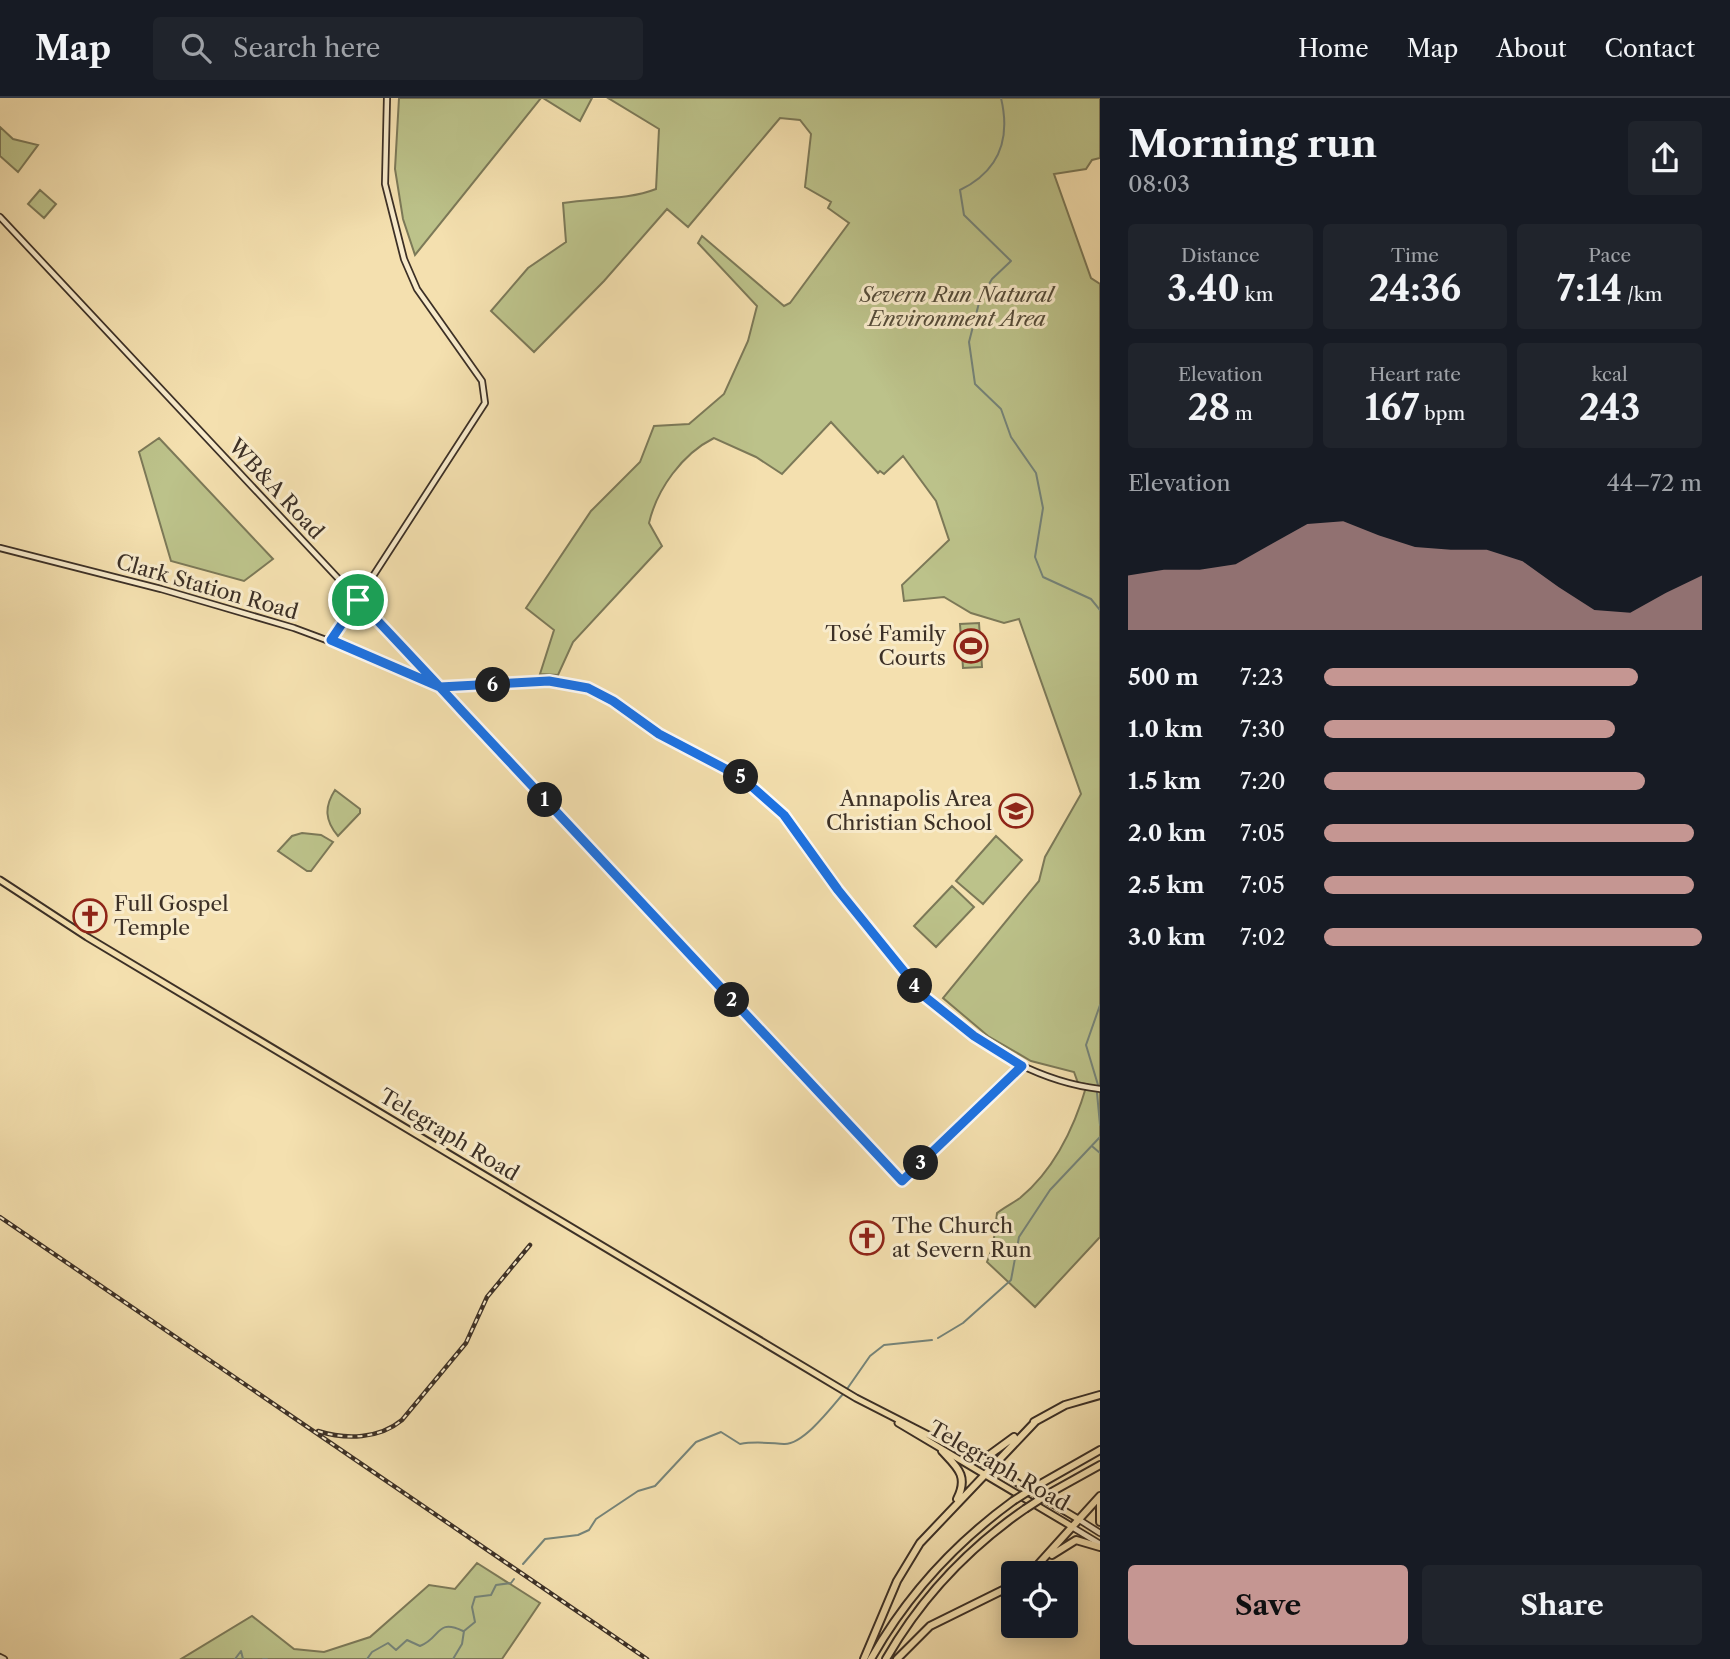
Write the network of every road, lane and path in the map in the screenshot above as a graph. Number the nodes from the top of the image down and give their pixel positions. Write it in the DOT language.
graph roads {
  1 [pos="387,98"];
  2 [pos="0,217"];
  3 [pos="0,548"];
  4 [pos="358,600"];
  5 [pos="331,640"];
  6 [pos="440,687"];
  7 [pos="0,880"];
  8 [pos="1022,1066"];
  9 [pos="1100,1089"];
  10 [pos="1100,1395"];
  11 [pos="884,1414"];
  12 [pos="1036,1421"];
  13 [pos="1100,1450"];
  14 [pos="942,1451"];
  15 [pos="962,1452"];
  16 [pos="1100,1465"];
  17 [pos="991,1467"];
  18 [pos="984,1474"];
  19 [pos="1100,1496"];
  20 [pos="1100,1502"];
  21 [pos="950,1509"];
  22 [pos="1078,1519"];
  23 [pos="1100,1522"];
  24 [pos="1071,1526"];
  25 [pos="1100,1533"];
  26 [pos="1100,1545"];
  27 [pos="1041,1561"];
  28 [pos="1045,1561"];
  29 [pos="1001,1591"];
  30 [pos="864,1659"];
  31 [pos="871,1659"];
  32 [pos="886,1659"];
  33 [pos="897,1659"];
  1 -- 4 [label="street"];
  2 -- 4 [label="street, WB&A Road"];
  3 -- 5 [label="street, Clark Station Road"];
  4 -- 5 [label="street"];
  4 -- 6 [label="street, WB&A Road"];
  5 -- 6 [label="street, Clark Station Road"];
  6 -- 8 [label="street"];
  6 -- 8 [label="street, WB&A Road"];
  7 -- 11 [label="main road, Telegraph Road"];
  8 -- 9 [label="street"];
  10 -- 12 [label="highway"];
  11 -- 14 [label="main road, Telegraph Road"];
  11 -- 15 [label="main road, Telegraph Road"];
  12 -- 15 [label="highway"];
  12 -- 17 [label="highway"];
  13 -- 31 [label="highway, bridge"];
  14 -- 18 [label="main road, Telegraph Road"];
  14 -- 21 [label="highway"];
  15 -- 17 [label="main road, Telegraph Road"];
  16 -- 32 [label="highway, bridge"];
  17 -- 18 [label="highway"];
  17 -- 22 [label="main road, Telegraph Road"];
  18 -- 21 [label="highway"];
  18 -- 24 [label="main road, Telegraph Road"];
  19 -- 22 [label="highway"];
  20 -- 23 [label="highway"];
  21 -- 30 [label="highway"];
  22 -- 24 [label="highway"];
  22 -- 25 [label="street, Telegraph Road"];
  24 -- 26 [label="street, Telegraph Road"];
  24 -- 27 [label="highway"];
  26 -- 28 [label="highway"];
  29 -- 33 [label="highway"];
}
